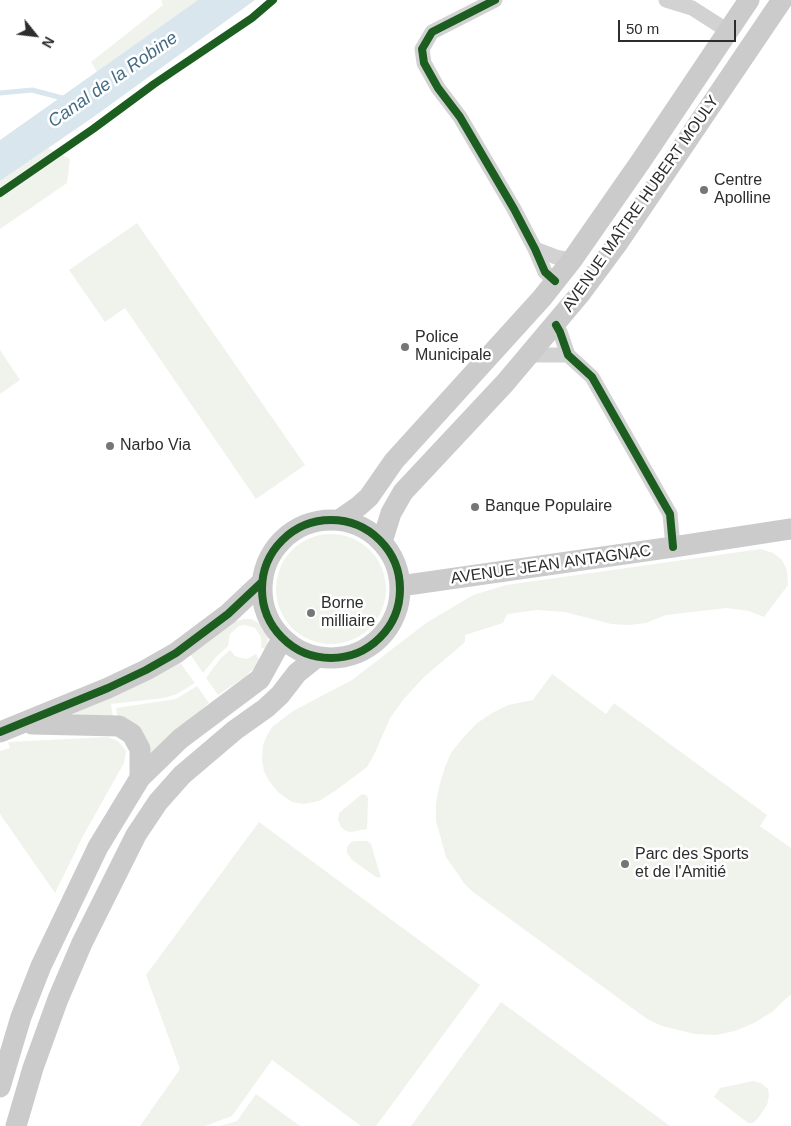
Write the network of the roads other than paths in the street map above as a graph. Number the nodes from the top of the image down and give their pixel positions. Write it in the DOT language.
graph roads {
  1 [pos="495,0"];
  2 [pos="666,0"];
  3 [pos="749,0"];
  4 [pos="782,0"];
  5 [pos="728,31"];
  6 [pos="535,249"];
  7 [pos="572,260"];
  8 [pos="555,282"];
  9 [pos="556,325"];
  10 [pos="530,354"];
  11 [pos="568,355"];
  12 [pos="339,520"];
  13 [pos="791,529"];
  14 [pos="382,542"];
  15 [pos="673,547"];
  16 [pos="262,582"];
  17 [pos="400,586"];
  18 [pos="265,610"];
  19 [pos="228,614"];
  20 [pos="282,639"];
  21 [pos="317,657"];
  22 [pos="22,724"];
  23 [pos="0,732"];
  24 [pos="140,778"];
  25 [pos="0,1087"];
  26 [pos="16,1126"];
  1 -- 6 [label="street"];
  2 -- 5 [label="street"];
  3 -- 5 [label="main road, AVENUE MAÎTRE HUBERT MOULY"];
  4 -- 9 [label="main road, AVENUE MAÎTRE HUBERT MOULY"];
  5 -- 7 [label="main road, AVENUE MAÎTRE HUBERT MOULY"];
  6 -- 7 [label="street"];
  6 -- 8 [label="street"];
  7 -- 8 [label="main road, AVENUE MAÎTRE HUBERT MOULY"];
  8 -- 12 [label="main road, AVENUE MAÎTRE HUBERT MOULY"];
  9 -- 10 [label="main road, AVENUE MAÎTRE HUBERT MOULY"];
  9 -- 11 [label="street"];
  10 -- 11 [label="street"];
  10 -- 14 [label="main road, AVENUE MAÎTRE HUBERT MOULY"];
  11 -- 15 [label="street"];
  12 -- 14 [label="main road"];
  12 -- 16 [label="main road"];
  13 -- 15 [label="main road, AVENUE JEAN ANTAGNAC"];
  14 -- 17 [label="main road"];
  15 -- 17 [label="main road, AVENUE JEAN ANTAGNAC"];
  16 -- 18 [label="main road"];
  16 -- 19 [label="main road"];
  17 -- 21 [label="main road"];
  18 -- 19 [label="main road"];
  18 -- 20 [label="main road"];
  19 -- 22 [label="main road"];
  20 -- 21 [label="main road"];
  20 -- 24 [label="main road"];
  21 -- 26 [label="main road"];
  22 -- 23 [label="main road"];
  22 -- 24 [label="main road"];
  24 -- 25 [label="main road"];
}
